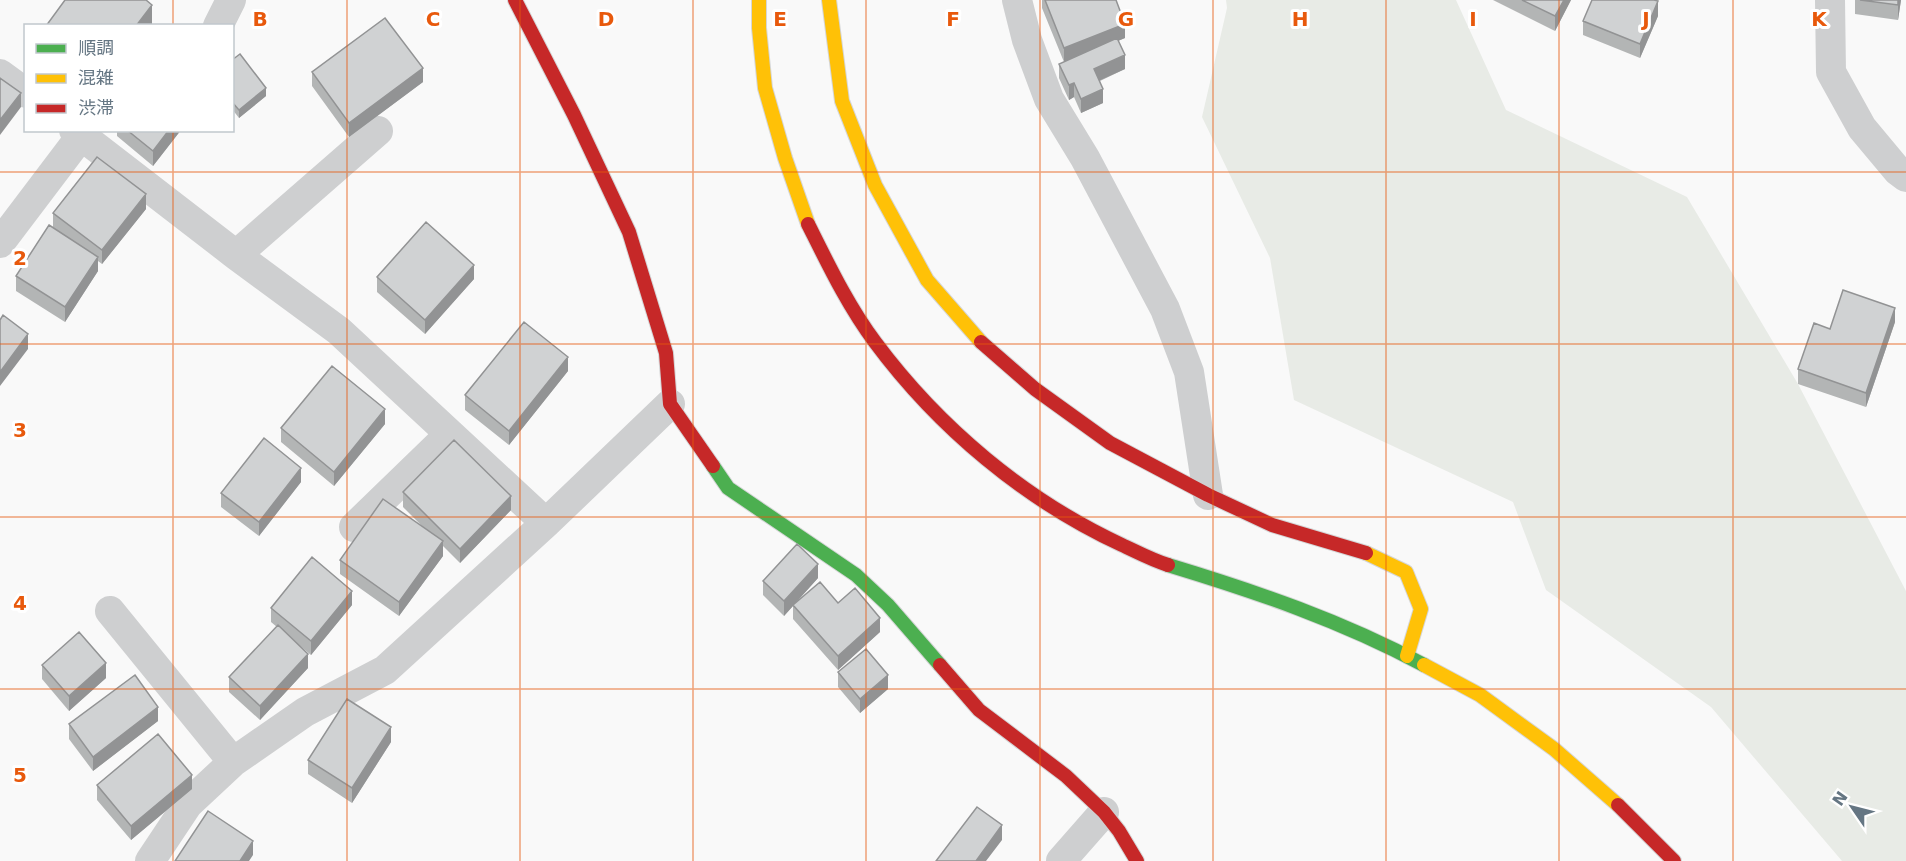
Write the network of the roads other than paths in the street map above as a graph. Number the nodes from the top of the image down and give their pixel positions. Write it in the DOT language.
graph roads {
  1 [pos="231,0"];
  2 [pos="515,0"];
  3 [pos="759,0"];
  4 [pos="829,0"];
  5 [pos="1017,0"];
  6 [pos="1830,0"];
  7 [pos="219,24"];
  8 [pos="0,74"];
  9 [pos="24,92"];
  10 [pos="378,131"];
  11 [pos="78,133"];
  12 [pos="1906,177"];
  13 [pos="0,243"];
  14 [pos="236,255"];
  15 [pos="670,404"];
  16 [pos="450,434"];
  17 [pos="1208,495"];
  18 [pos="546,523"];
  19 [pos="354,528"];
  20 [pos="110,611"];
  21 [pos="1407,656"];
  22 [pos="233,762"];
  23 [pos="1104,812"];
  24 [pos="150,861"];
  25 [pos="1061,861"];
  26 [pos="1137,861"];
  27 [pos="1674,861"];
  1 -- 7 [label="street"];
  2 -- 15 [label="street"];
  3 -- 21 [label="street"];
  4 -- 17 [label="street"];
  5 -- 17 [label="street"];
  6 -- 12 [label="street"];
  8 -- 9 [label="street"];
  10 -- 14 [label="street"];
  11 -- 13 [label="street"];
  11 -- 14 [label="street"];
  14 -- 16 [label="street"];
  15 -- 18 [label="street"];
  15 -- 23 [label="street"];
  16 -- 18 [label="street"];
  16 -- 19 [label="street"];
  17 -- 21 [label="street"];
  18 -- 22 [label="street"];
  20 -- 22 [label="street"];
  21 -- 27 [label="street"];
  22 -- 24 [label="street"];
  23 -- 25 [label="street"];
  23 -- 26 [label="street"];
}
